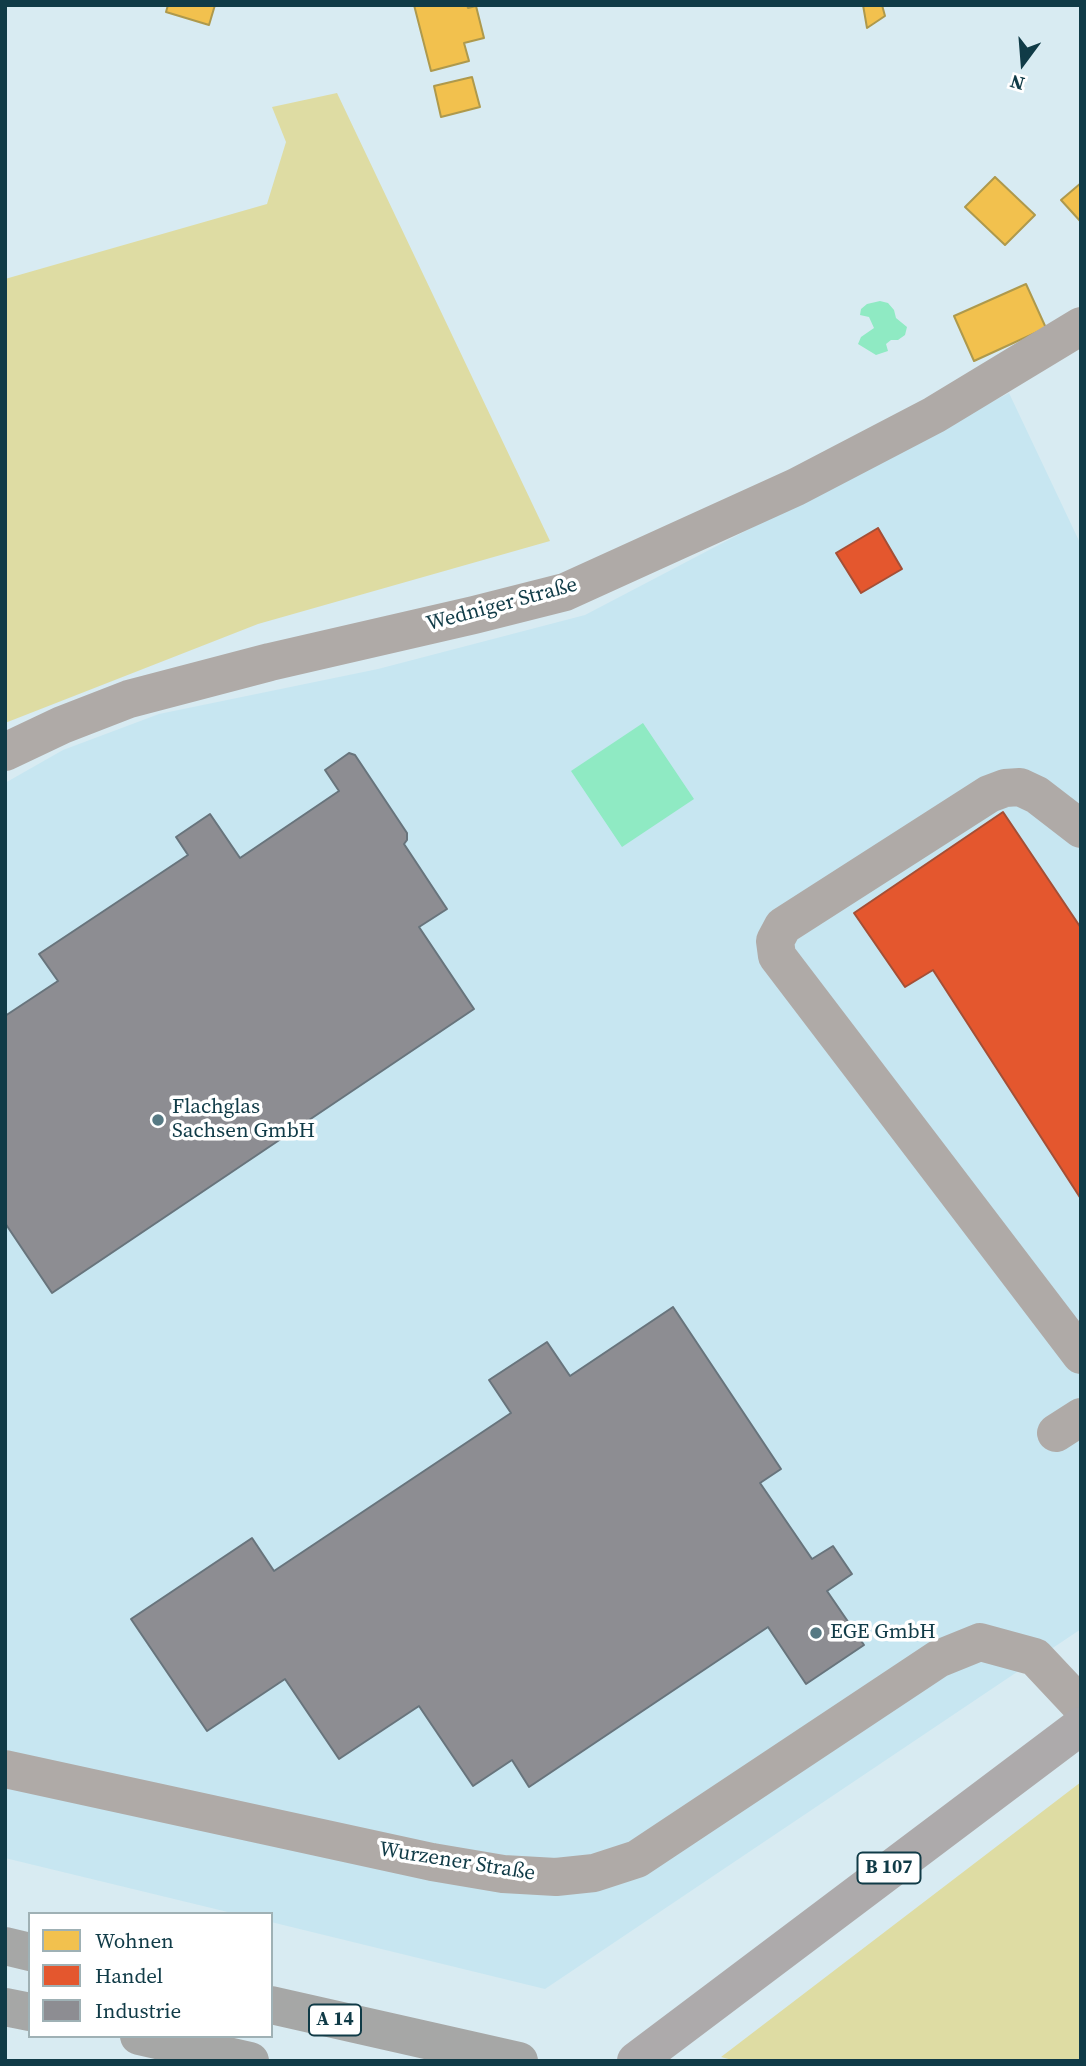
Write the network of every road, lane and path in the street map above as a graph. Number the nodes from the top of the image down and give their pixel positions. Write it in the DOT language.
graph roads {
  1 [pos="1081,326"];
  2 [pos="5,752"];
  3 [pos="1081,829"];
  4 [pos="1081,1355"];
  5 [pos="1081,1706"];
  6 [pos="1081,1726"];
  7 [pos="5,1769"];
  8 [pos="5,1946"];
  9 [pos="28,1952"];
  10 [pos="273,2005"];
  11 [pos="5,2007"];
  12 [pos="28,2012"];
  13 [pos="148,2038"];
  14 [pos="250,2061"];
  15 [pos="519,2061"];
  16 [pos="636,2061"];
  1 -- 2 [label="street, Wedniger Straße"];
  3 -- 4 [label="street"];
  5 -- 7 [label="street, Wurzener Straße"];
  6 -- 16 [label="main road, B 107"];
  8 -- 9 [label="highway"];
  10 -- 15 [label="highway, A 14"];
  11 -- 12 [label="highway"];
  13 -- 14 [label="highway"];
}
